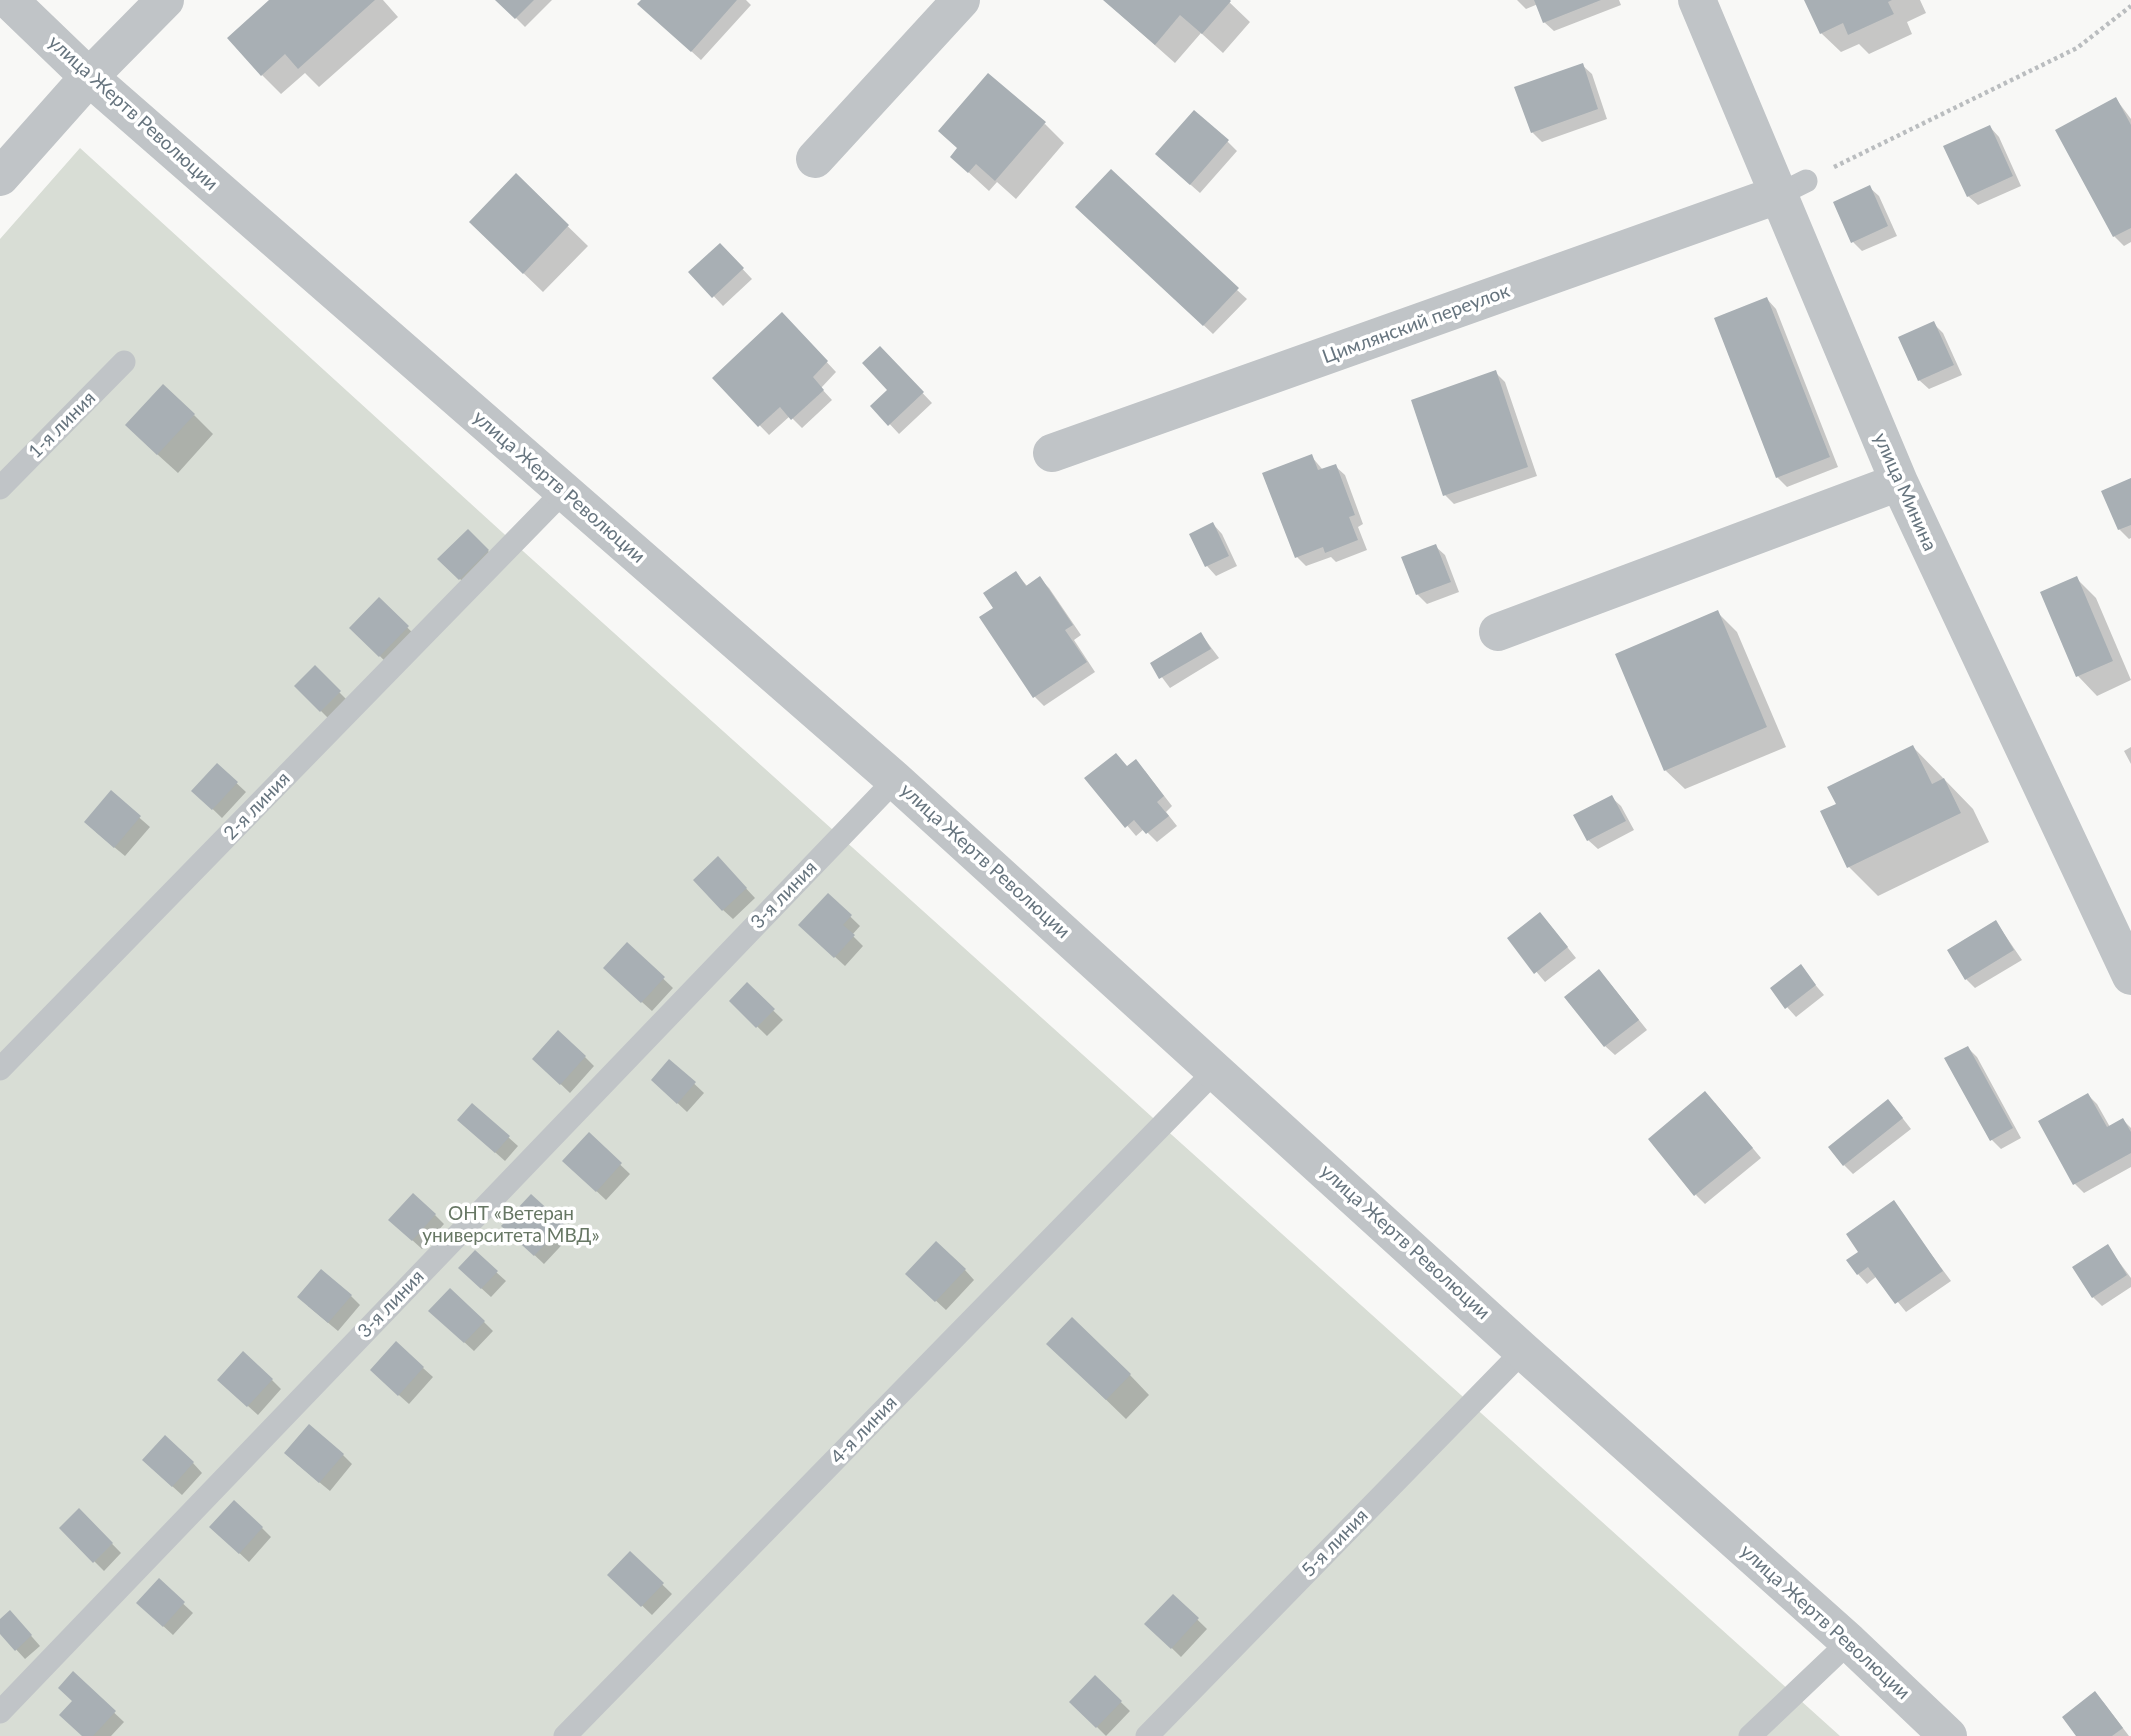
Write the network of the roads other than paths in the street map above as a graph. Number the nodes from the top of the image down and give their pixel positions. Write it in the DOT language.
graph roads {
  1 [pos="9,0"];
  2 [pos="165,0"];
  3 [pos="961,0"];
  4 [pos="1697,0"];
  5 [pos="89,77"];
  6 [pos="816,159"];
  7 [pos="0,177"];
  8 [pos="1793,188"];
  9 [pos="124,362"];
  10 [pos="1052,453"];
  11 [pos="1899,482"];
  12 [pos="0,488"];
  13 [pos="564,491"];
  14 [pos="1498,632"];
  15 [pos="895,780"];
  16 [pos="2131,976"];
  17 [pos="0,1069"];
  18 [pos="1216,1070"];
  19 [pos="1523,1351"];
  20 [pos="1849,1642"];
  21 [pos="0,1712"];
  22 [pos="565,1736"];
  23 [pos="1147,1736"];
  24 [pos="1750,1736"];
  25 [pos="1948,1736"];
  1 -- 5 [label="street, улица Жертв Революции"];
  2 -- 5 [label="street"];
  3 -- 6 [label="street"];
  4 -- 8 [label="street, улица Минина"];
  5 -- 7 [label="street"];
  5 -- 13 [label="street, улица Жертв Революции"];
  8 -- 10 [label="street, Цимлянский переулок"];
  8 -- 11 [label="street, улица Минина"];
  9 -- 12 [label="lane, 1-я линия"];
  11 -- 14 [label="street"];
  11 -- 16 [label="street, улица Минина"];
  13 -- 15 [label="street, улица Жертв Революции"];
  13 -- 17 [label="lane, 2-я линия"];
  15 -- 18 [label="street, улица Жертв Революции"];
  15 -- 21 [label="lane, 3-я линия"];
  18 -- 19 [label="street, улица Жертв Революции"];
  18 -- 22 [label="lane, 4-я линия"];
  19 -- 20 [label="street, улица Жертв Революции"];
  19 -- 23 [label="lane, 5-я линия"];
  20 -- 24 [label="lane"];
  20 -- 25 [label="street, улица Жертв Революции"];
}
